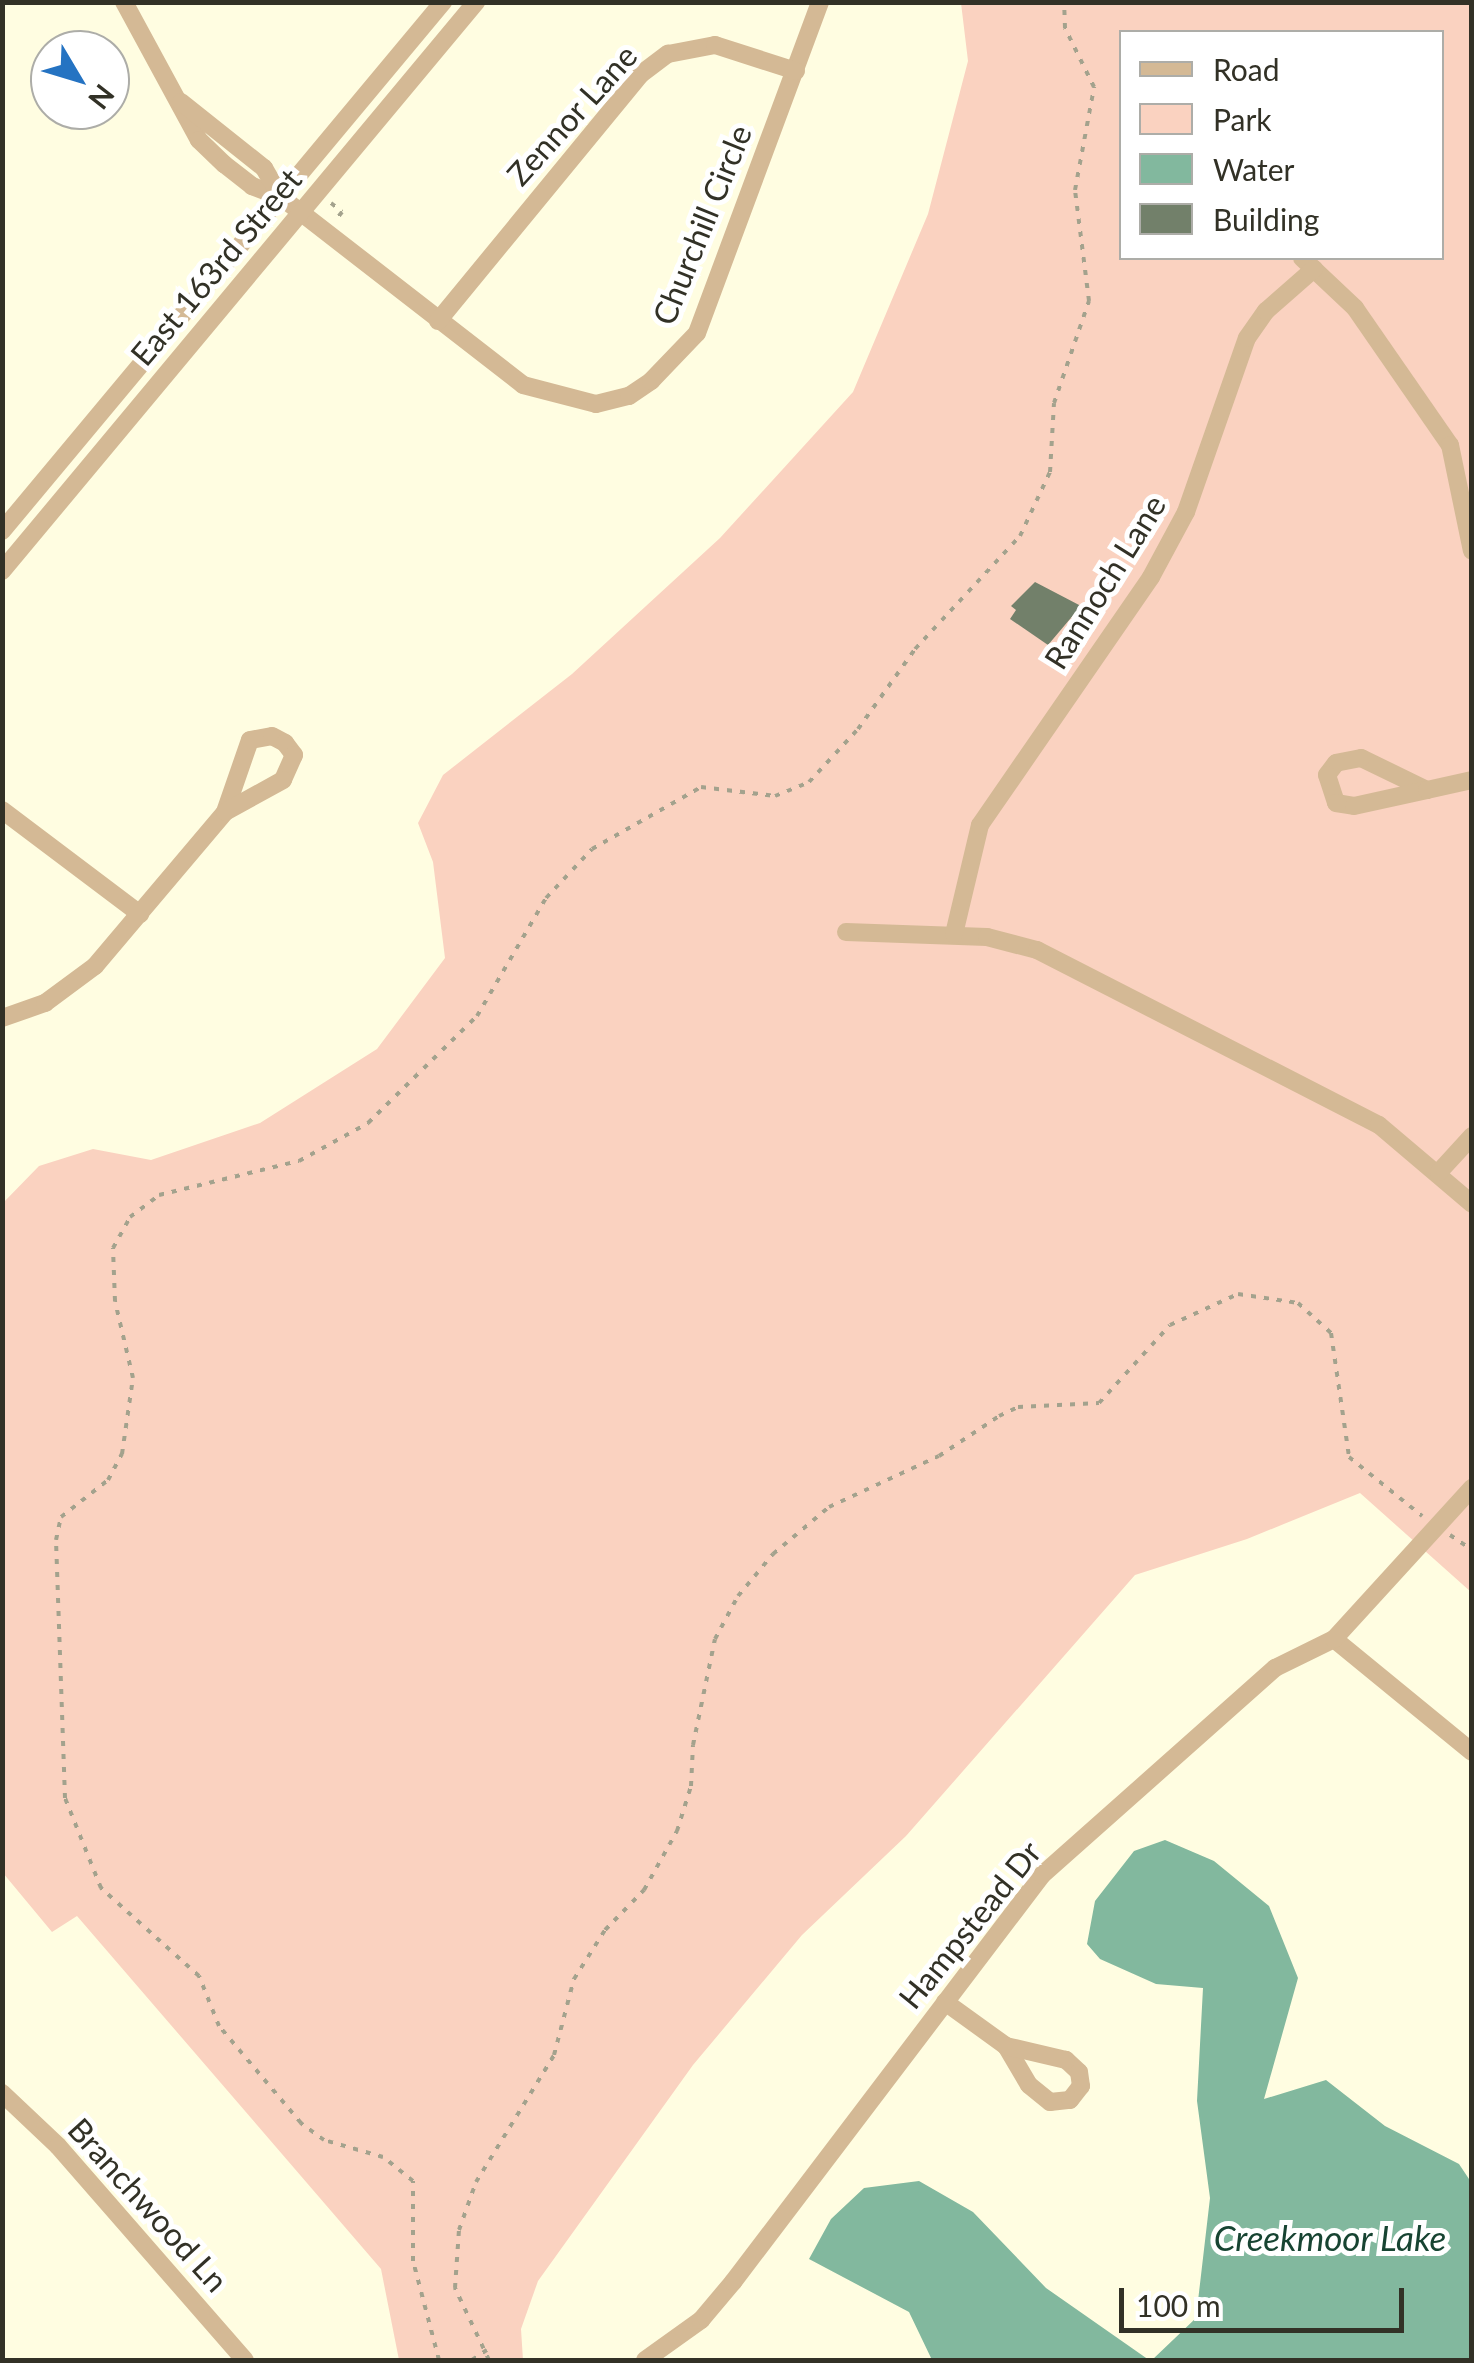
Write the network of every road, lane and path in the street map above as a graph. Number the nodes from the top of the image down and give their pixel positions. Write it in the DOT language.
graph roads {
  1 [pos="124,2"];
  2 [pos="443,2"];
  3 [pos="476,2"];
  4 [pos="820,2"];
  5 [pos="1064,2"];
  6 [pos="796,71"];
  7 [pos="281,197"];
  8 [pos="301,212"];
  9 [pos="1307,261"];
  10 [pos="438,321"];
  11 [pos="2,531"];
  12 [pos="1472,551"];
  13 [pos="2,570"];
  14 [pos="1472,780"];
  15 [pos="1427,790"];
  16 [pos="2,810"];
  17 [pos="225,812"];
  18 [pos="140,914"];
  19 [pos="846,932"];
  20 [pos="954,934"];
  21 [pos="2,1018"];
  22 [pos="1472,1136"];
  23 [pos="1439,1172"];
  24 [pos="1471,1203"];
  25 [pos="1472,1488"];
  26 [pos="1440,1528"];
  27 [pos="1472,1550"];
  28 [pos="1334,1639"];
  29 [pos="1472,1752"];
  30 [pos="945,2002"];
  31 [pos="1006,2046"];
  32 [pos="2,2093"];
  33 [pos="487,2350"];
  34 [pos="669,2354"];
  35 [pos="245,2360"];
  36 [pos="439,2360"];
  37 [pos="472,2360"];
  38 [pos="490,2360"];
  39 [pos="645,2360"];
  1 -- 7 [label="street, Churchill Circle"];
  2 -- 7 [label="street, East 163rd Street"];
  3 -- 8 [label="street, East 163rd Street"];
  4 -- 6 [label="street, Churchill Circle"];
  5 -- 36 [label="path"];
  6 -- 10 [label="street, Zennor Lane"];
  6 -- 10 [label="street, Churchill Circle"];
  7 -- 8 [label="street, Churchill Circle"];
  7 -- 11 [label="street, East 163rd Street"];
  8 -- 10 [label="street, Churchill Circle"];
  8 -- 13 [label="street, East 163rd Street"];
  9 -- 12 [label="street"];
  9 -- 20 [label="street, Rannoch Lane"];
  14 -- 15 [label="street"];
  15 -- 15 [label="street"];
  16 -- 18 [label="street"];
  17 -- 17 [label="street"];
  17 -- 18 [label="street"];
  18 -- 21 [label="street"];
  19 -- 20 [label="street"];
  20 -- 23 [label="street"];
  22 -- 23 [label="street"];
  23 -- 24 [label="street"];
  25 -- 26 [label="street, Hampstead Dr"];
  26 -- 27 [label="path"];
  26 -- 28 [label="street, Hampstead Dr"];
  26 -- 33 [label="path"];
  28 -- 29 [label="street"];
  28 -- 30 [label="street, Hampstead Dr"];
  30 -- 31 [label="street"];
  30 -- 34 [label="street, Hampstead Dr"];
  32 -- 35 [label="street, Branchwood Ln"];
  33 -- 37 [label="path"];
  33 -- 38 [label="path"];
  34 -- 39 [label="street, Hampstead Dr"];
}
